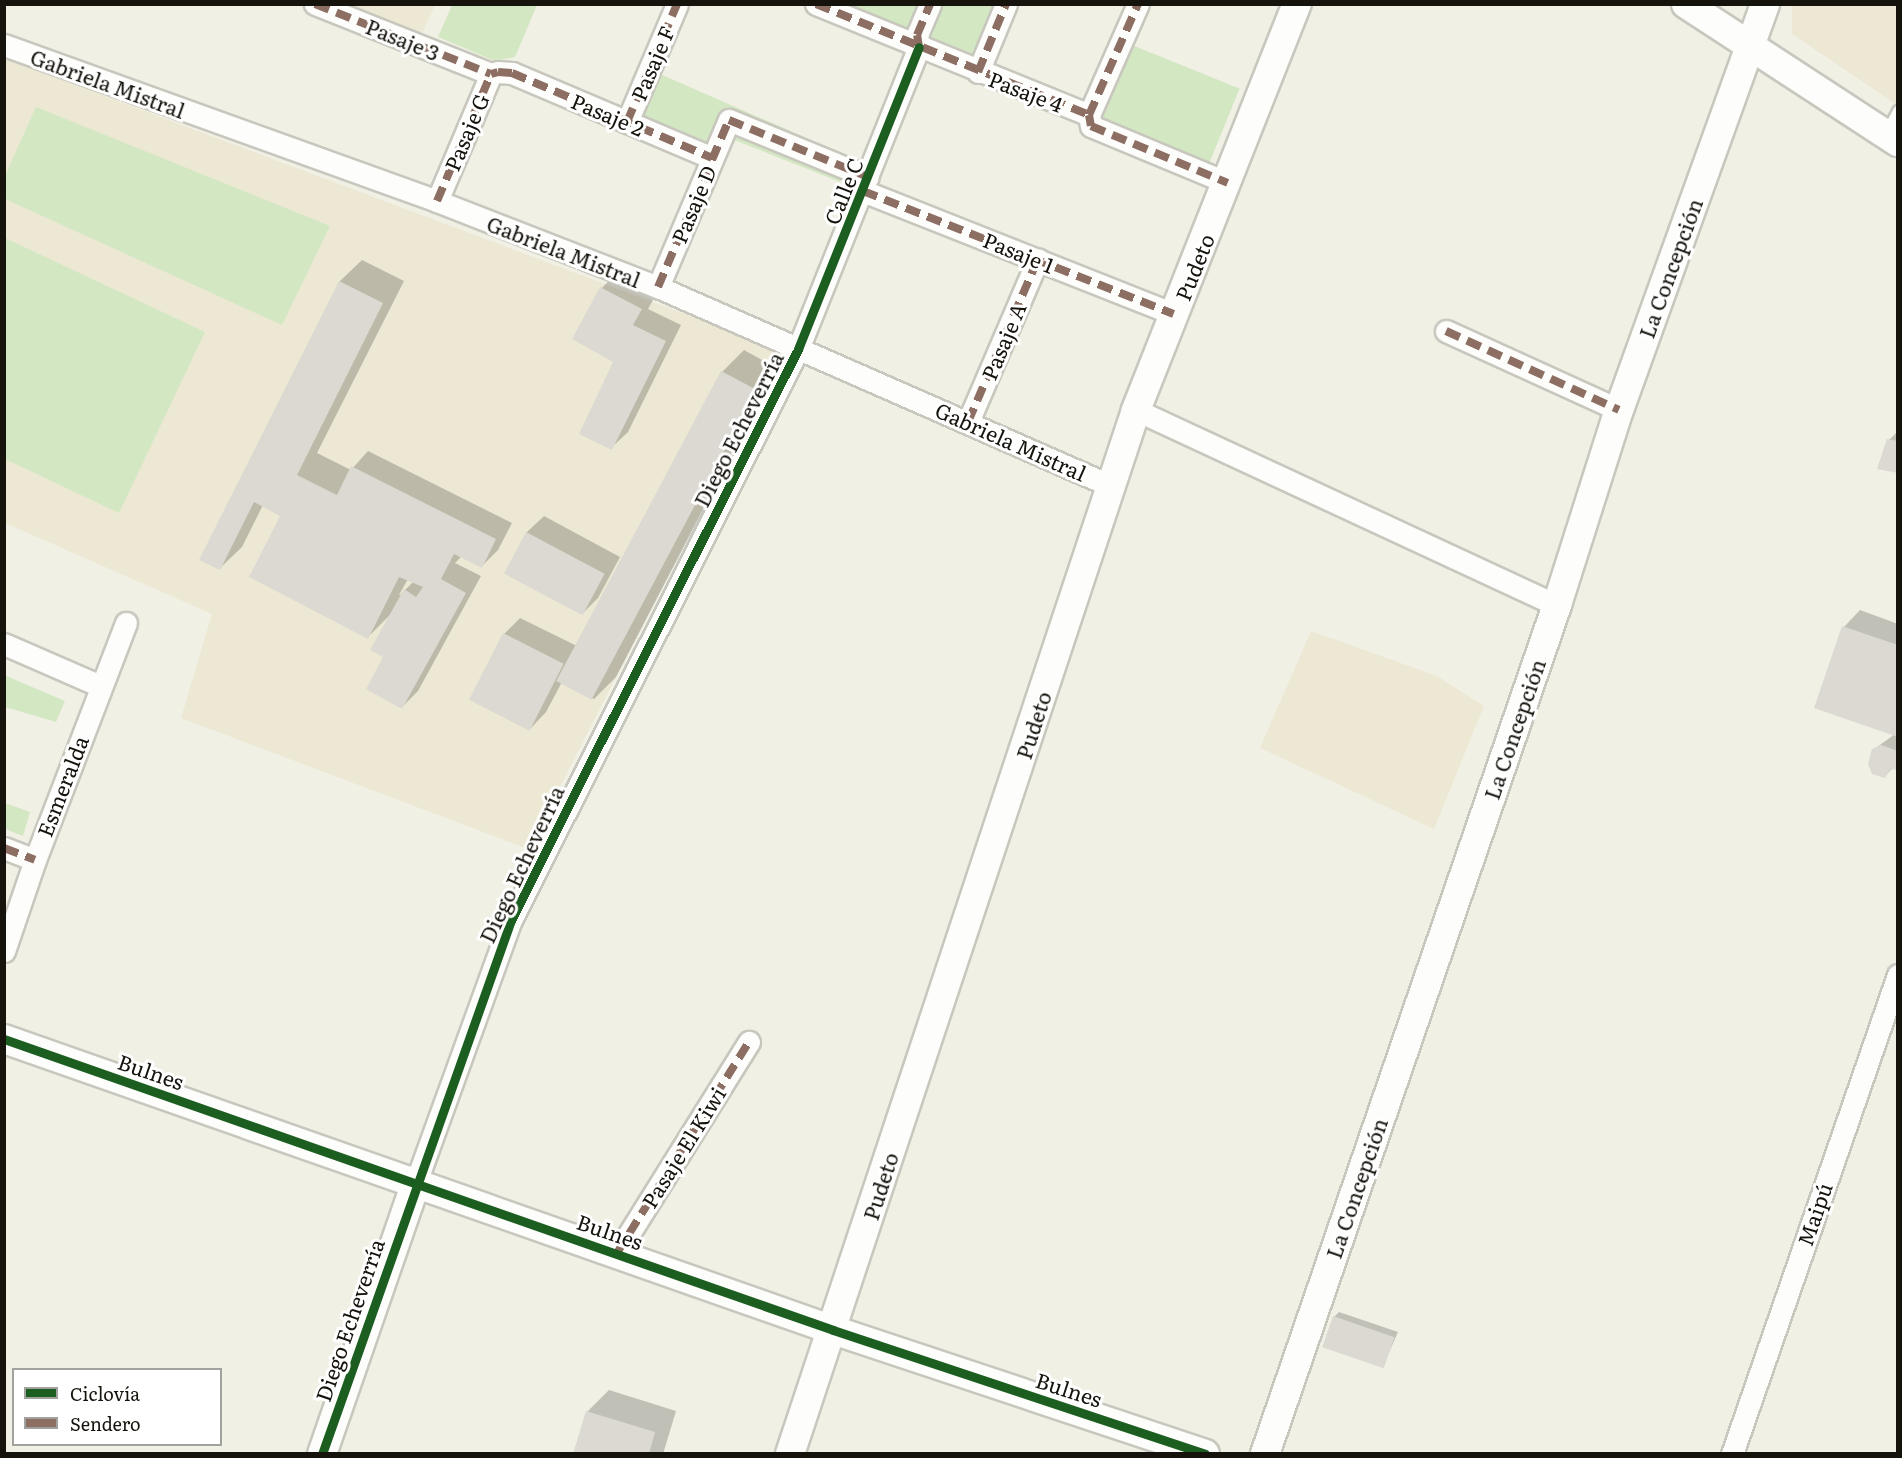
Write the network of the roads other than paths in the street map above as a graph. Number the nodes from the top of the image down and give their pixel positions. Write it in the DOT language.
graph roads {
  1 [pos="315,4"];
  2 [pos="677,4"];
  3 [pos="816,4"];
  4 [pos="930,4"];
  5 [pos="1006,4"];
  6 [pos="1138,4"];
  7 [pos="1297,4"];
  8 [pos="1686,4"];
  9 [pos="1765,4"];
  10 [pos="4,45"];
  11 [pos="1749,46"];
  12 [pos="919,47"];
  13 [pos="978,72"];
  14 [pos="497,73"];
  15 [pos="1089,115"];
  16 [pos="729,120"];
  17 [pos="627,122"];
  18 [pos="1893,129"];
  19 [pos="712,158"];
  20 [pos="1228,183"];
  21 [pos="866,184"];
  22 [pos="437,201"];
  23 [pos="1038,259"];
  24 [pos="658,287"];
  25 [pos="1174,314"];
  26 [pos="1446,331"];
  27 [pos="798,349"];
  28 [pos="1136,410"];
  29 [pos="1619,410"];
  30 [pos="968,422"];
  31 [pos="1112,486"];
  32 [pos="1557,605"];
  33 [pos="126,623"];
  34 [pos="4,644"];
  35 [pos="100,686"];
  36 [pos="4,848"];
  37 [pos="35,860"];
  38 [pos="4,951"];
  39 [pos="1898,975"];
  40 [pos="4,1039"];
  41 [pos="749,1042"];
  42 [pos="416,1182"];
  43 [pos="618,1253"];
  44 [pos="832,1330"];
  45 [pos="322,1454"];
  46 [pos="790,1454"];
  47 [pos="1205,1454"];
  48 [pos="1265,1454"];
  49 [pos="1732,1454"];
  1 -- 14 [label="street, Pasaje 3"];
  2 -- 17 [label="street, Pasaje F"];
  3 -- 12 [label="street, Pasaje 4"];
  4 -- 12 [label="street, Calle C"];
  5 -- 13 [label="street"];
  6 -- 15 [label="street"];
  7 -- 20 [label="main road, Pudeto"];
  8 -- 11 [label="main road"];
  9 -- 11 [label="main road, La Concepción"];
  10 -- 22 [label="street, Gabriela Mistral"];
  11 -- 18 [label="main road"];
  11 -- 29 [label="main road, La Concepción"];
  12 -- 13 [label="street, Pasaje 4"];
  12 -- 21 [label="street, Calle C"];
  13 -- 15 [label="street, Pasaje 4"];
  14 -- 17 [label="street, Pasaje 2"];
  14 -- 22 [label="street, Pasaje G"];
  15 -- 20 [label="street, Pasaje 4"];
  16 -- 19 [label="street, Pasaje D"];
  16 -- 21 [label="street, Pasaje 1"];
  17 -- 19 [label="street, Pasaje 2"];
  19 -- 24 [label="street, Pasaje D"];
  20 -- 25 [label="main road, Pudeto"];
  21 -- 23 [label="street, Pasaje 1"];
  21 -- 27 [label="street, Calle C"];
  22 -- 24 [label="street, Gabriela Mistral"];
  23 -- 25 [label="street, Pasaje 1"];
  23 -- 30 [label="street, Pasaje A"];
  24 -- 27 [label="street, Gabriela Mistral"];
  25 -- 28 [label="main road, Pudeto"];
  26 -- 29 [label="street"];
  27 -- 30 [label="street, Gabriela Mistral"];
  27 -- 42 [label="street, Diego Echeverría"];
  28 -- 31 [label="main road, Pudeto"];
  28 -- 32 [label="street"];
  29 -- 32 [label="main road, La Concepción"];
  30 -- 31 [label="street, Gabriela Mistral"];
  31 -- 44 [label="main road, Pudeto"];
  32 -- 48 [label="main road, La Concepción"];
  33 -- 35 [label="street, Esmeralda"];
  34 -- 35 [label="street"];
  35 -- 37 [label="street, Esmeralda"];
  36 -- 37 [label="street"];
  37 -- 38 [label="street, Esmeralda"];
  39 -- 49 [label="street, Maipú"];
  40 -- 42 [label="main road, Bulnes"];
  41 -- 43 [label="street, Pasaje El Kiwi"];
  42 -- 43 [label="main road, Bulnes"];
  42 -- 45 [label="main road, Diego Echeverría"];
  43 -- 44 [label="main road, Bulnes"];
  44 -- 46 [label="main road, Pudeto"];
  44 -- 47 [label="main road, Bulnes"];
}
